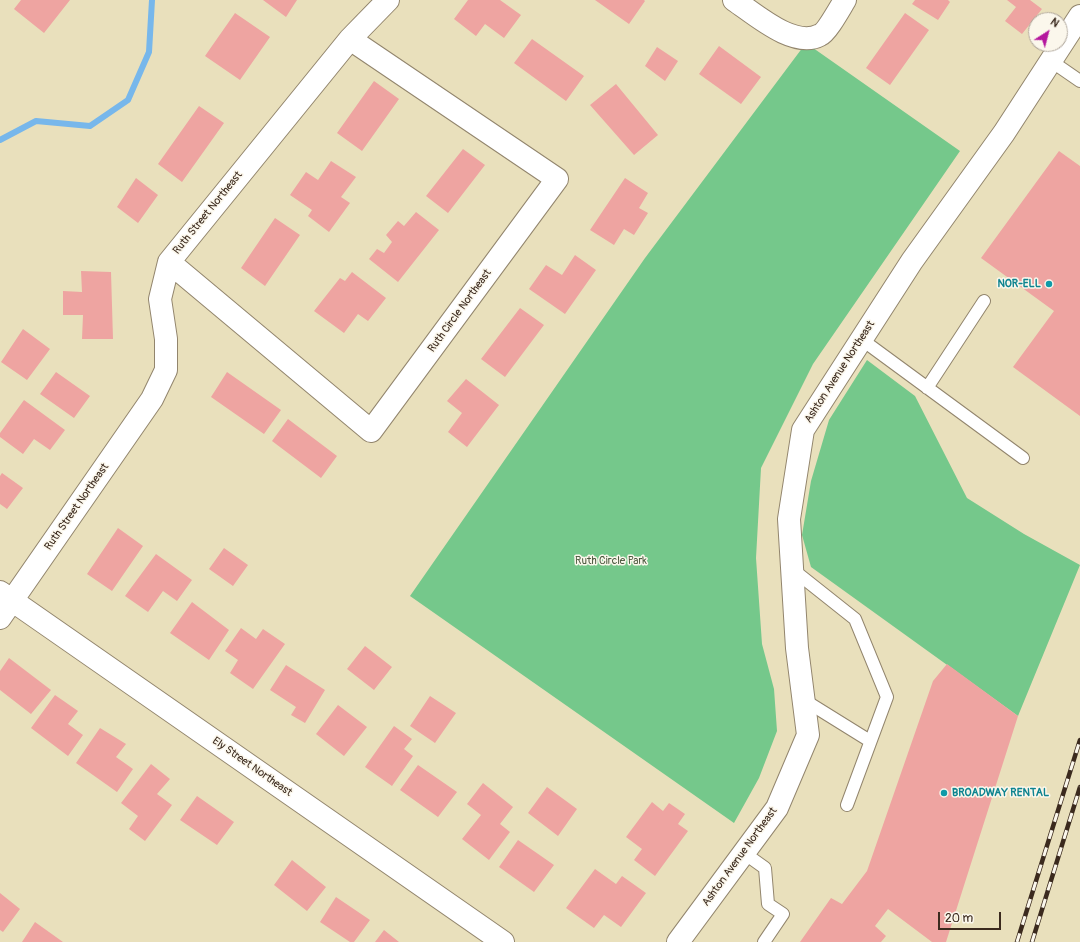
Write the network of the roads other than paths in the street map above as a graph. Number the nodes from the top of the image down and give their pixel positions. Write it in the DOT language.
graph roads {
  1 [pos="388,0"];
  2 [pos="734,0"];
  3 [pos="845,0"];
  4 [pos="1080,16"];
  5 [pos="350,39"];
  6 [pos="1051,61"];
  7 [pos="1080,81"];
  8 [pos="169,262"];
  9 [pos="984,301"];
  10 [pos="861,339"];
  11 [pos="927,388"];
  12 [pos="1023,458"];
  13 [pos="792,569"];
  14 [pos="6,597"];
  15 [pos="0,618"];
  16 [pos="804,700"];
  17 [pos="870,741"];
  18 [pos="847,804"];
  19 [pos="744,853"];
  20 [pos="504,942"];
  21 [pos="678,942"];
  22 [pos="764,942"];
  1 -- 5 [label="street, Ruth Street Northeast"];
  2 -- 3 [label="street"];
  4 -- 6 [label="street, Ashton Avenue Northeast"];
  5 -- 8 [label="street, Ruth Street Northeast"];
  5 -- 8 [label="street, Ruth Circle Northeast"];
  6 -- 7 [label="lane"];
  6 -- 10 [label="street, Ashton Avenue Northeast"];
  8 -- 14 [label="street, Ruth Street Northeast"];
  9 -- 11 [label="lane"];
  10 -- 11 [label="lane"];
  10 -- 13 [label="street, Ashton Avenue Northeast"];
  11 -- 12 [label="lane"];
  13 -- 16 [label="street, Ashton Avenue Northeast"];
  13 -- 17 [label="lane"];
  14 -- 15 [label="street, Ruth Street Northeast"];
  14 -- 20 [label="street, Ely Street Northeast"];
  16 -- 17 [label="lane"];
  16 -- 19 [label="street, Ashton Avenue Northeast"];
  17 -- 18 [label="lane"];
  19 -- 21 [label="street, Ashton Avenue Northeast"];
  19 -- 22 [label="lane"];
}
